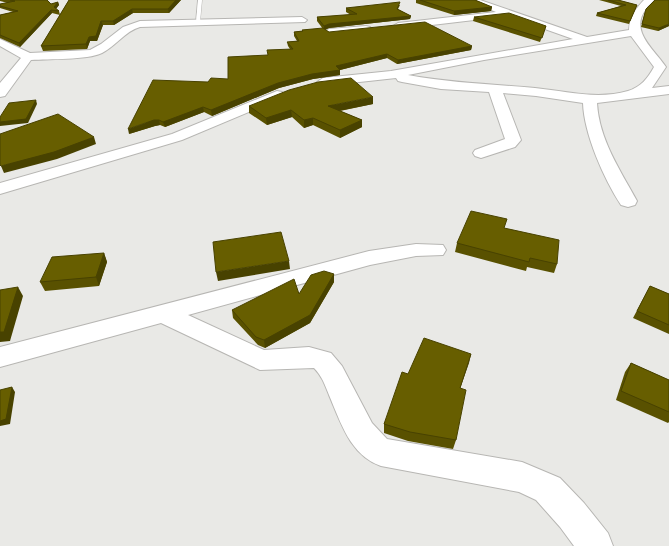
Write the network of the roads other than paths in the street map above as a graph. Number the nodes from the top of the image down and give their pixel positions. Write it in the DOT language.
graph roads {
  1 [pos="200,0"];
  2 [pos="472,0"];
  3 [pos="642,3"];
  4 [pos="508,13"];
  5 [pos="302,20"];
  6 [pos="198,22"];
  7 [pos="391,26"];
  8 [pos="375,28"];
  9 [pos="329,32"];
  10 [pos="635,32"];
  11 [pos="586,40"];
  12 [pos="0,42"];
  13 [pos="28,57"];
  14 [pos="391,76"];
  15 [pos="310,85"];
  16 [pos="291,90"];
  17 [pos="495,90"];
  18 [pos="669,90"];
  19 [pos="0,93"];
  20 [pos="638,94"];
  21 [pos="590,100"];
  22 [pos="481,153"];
  23 [pos="0,189"];
  24 [pos="628,201"];
  25 [pos="436,250"];
  26 [pos="162,313"];
  27 [pos="0,358"];
  28 [pos="595,546"];
  1 -- 6 [label="lane"];
  2 -- 4 [label="street"];
  3 -- 10 [label="street"];
  4 -- 7 [label="street"];
  4 -- 11 [label="street"];
  5 -- 6 [label="street"];
  6 -- 13 [label="street"];
  8 -- 9 [label="street"];
  10 -- 11 [label="street"];
  10 -- 20 [label="street"];
  11 -- 14 [label="street"];
  12 -- 13 [label="street"];
  13 -- 19 [label="street"];
  14 -- 15 [label="street"];
  14 -- 17 [label="street"];
  16 -- 23 [label="street"];
  17 -- 21 [label="street"];
  17 -- 22 [label="street"];
  18 -- 20 [label="street"];
  20 -- 21 [label="street"];
  21 -- 24 [label="street"];
  25 -- 26 [label="street"];
  26 -- 27 [label="street"];
  26 -- 28 [label="street"];
}
